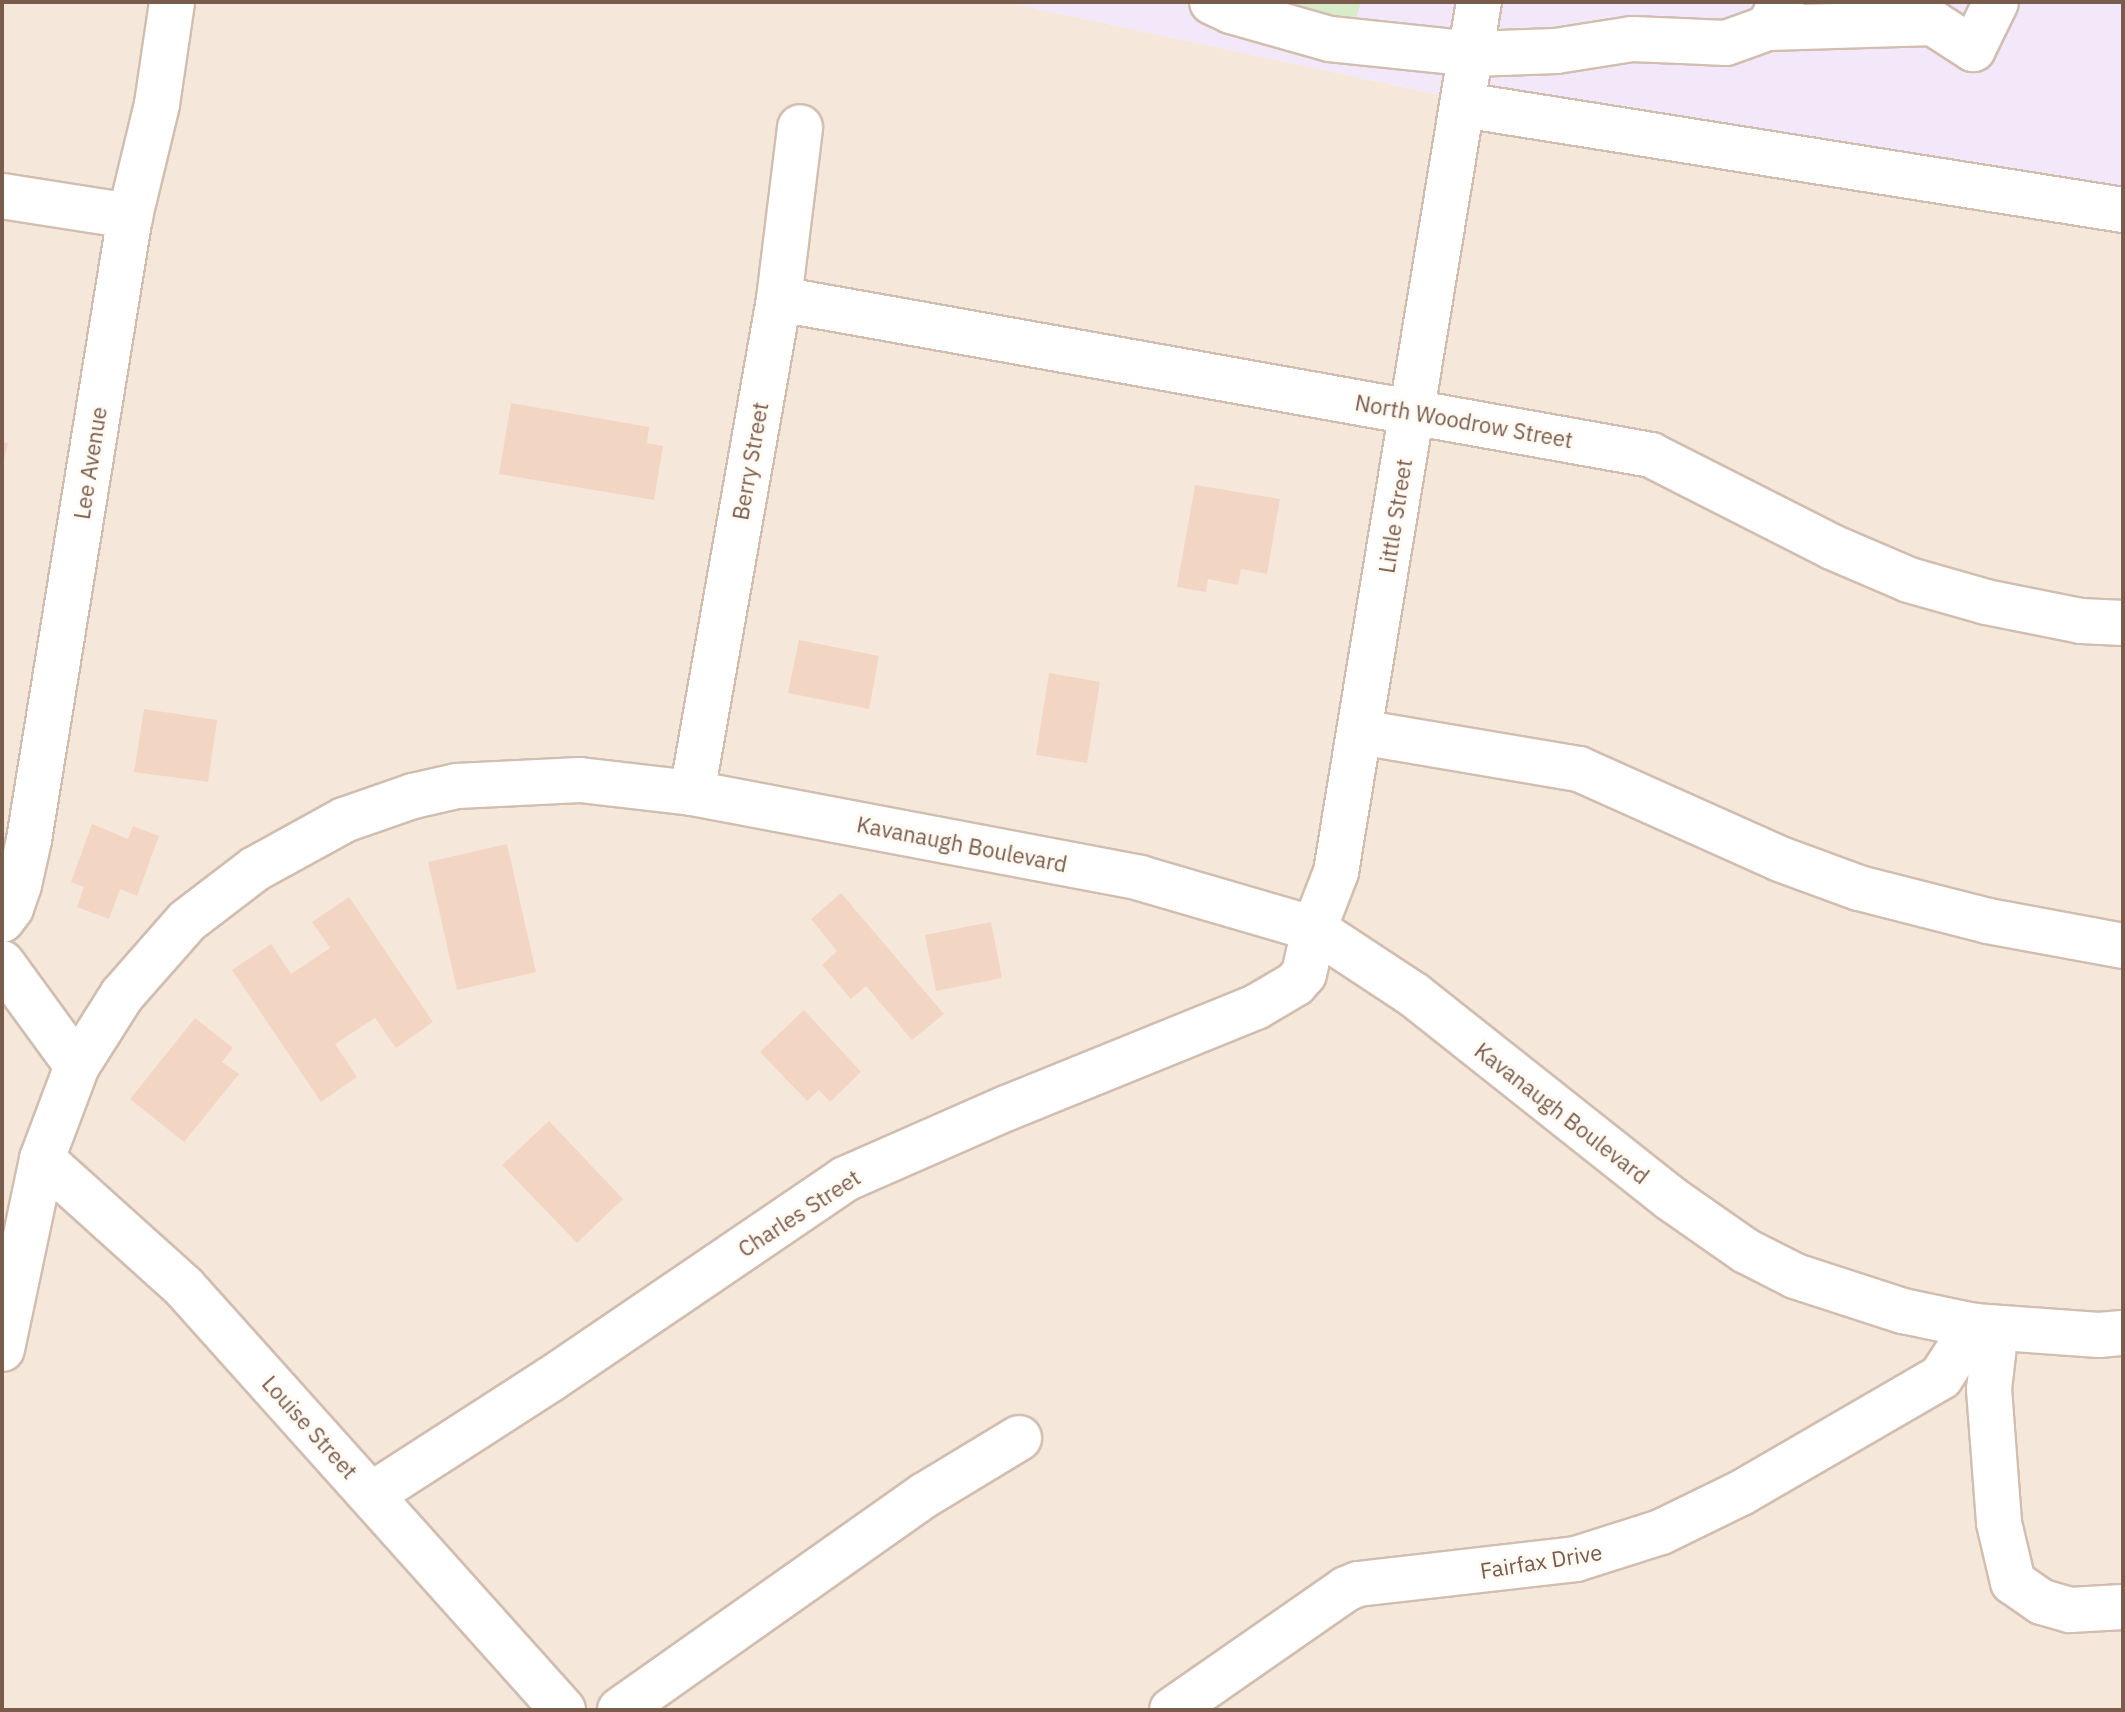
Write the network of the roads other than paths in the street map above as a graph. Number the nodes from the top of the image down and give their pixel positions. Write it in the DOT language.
graph roads {
  1 [pos="172,2"];
  2 [pos="1212,2"];
  3 [pos="1479,2"];
  4 [pos="1996,2"];
  5 [pos="1875,14"];
  6 [pos="1775,15"];
  7 [pos="1472,54"];
  8 [pos="1464,102"];
  9 [pos="800,127"];
  10 [pos="2,196"];
  11 [pos="2123,210"];
  12 [pos="130,216"];
  13 [pos="779,299"];
  14 [pos="1412,412"];
  15 [pos="2123,623"];
  16 [pos="1360,732"];
  17 [pos="692,793"];
  18 [pos="2,920"];
  19 [pos="1314,929"];
  20 [pos="2123,946"];
  21 [pos="2,963"];
  22 [pos="77,1066"];
  23 [pos="42,1159"];
  24 [pos="1985,1327"];
  25 [pos="2123,1333"];
  26 [pos="2,1349"];
  27 [pos="1019,1438"];
  28 [pos="371,1495"];
  29 [pos="2123,1607"];
  30 [pos="563,1710"];
  31 [pos="620,1710"];
  32 [pos="1172,1710"];
  1 -- 12 [label="street, Lee Avenue"];
  2 -- 7 [label="street"];
  3 -- 7 [label="street, Little Street"];
  4 -- 5 [label="street"];
  5 -- 6 [label="street"];
  6 -- 7 [label="street"];
  7 -- 8 [label="street, Little Street"];
  8 -- 11 [label="street"];
  8 -- 14 [label="street, Little Street"];
  9 -- 13 [label="street, Berry Street"];
  10 -- 12 [label="street"];
  12 -- 18 [label="street, Lee Avenue"];
  13 -- 14 [label="street, North Woodrow Street"];
  13 -- 17 [label="street, Berry Street"];
  14 -- 15 [label="street, North Woodrow Street"];
  14 -- 16 [label="street, Little Street"];
  16 -- 19 [label="street, Little Street"];
  16 -- 20 [label="street"];
  17 -- 19 [label="street, Kavanaugh Boulevard"];
  17 -- 22 [label="street, Kavanaugh Boulevard"];
  19 -- 24 [label="street, Kavanaugh Boulevard"];
  19 -- 28 [label="street, Charles Street"];
  21 -- 22 [label="street"];
  22 -- 23 [label="street, Kavanaugh Boulevard"];
  23 -- 26 [label="street, Kavanaugh Boulevard"];
  23 -- 28 [label="street, Louise Street"];
  24 -- 25 [label="street, Kavanaugh Boulevard"];
  24 -- 29 [label="street"];
  24 -- 32 [label="street, Fairfax Drive"];
  27 -- 31 [label="street"];
  28 -- 30 [label="street, Louise Street"];
}
